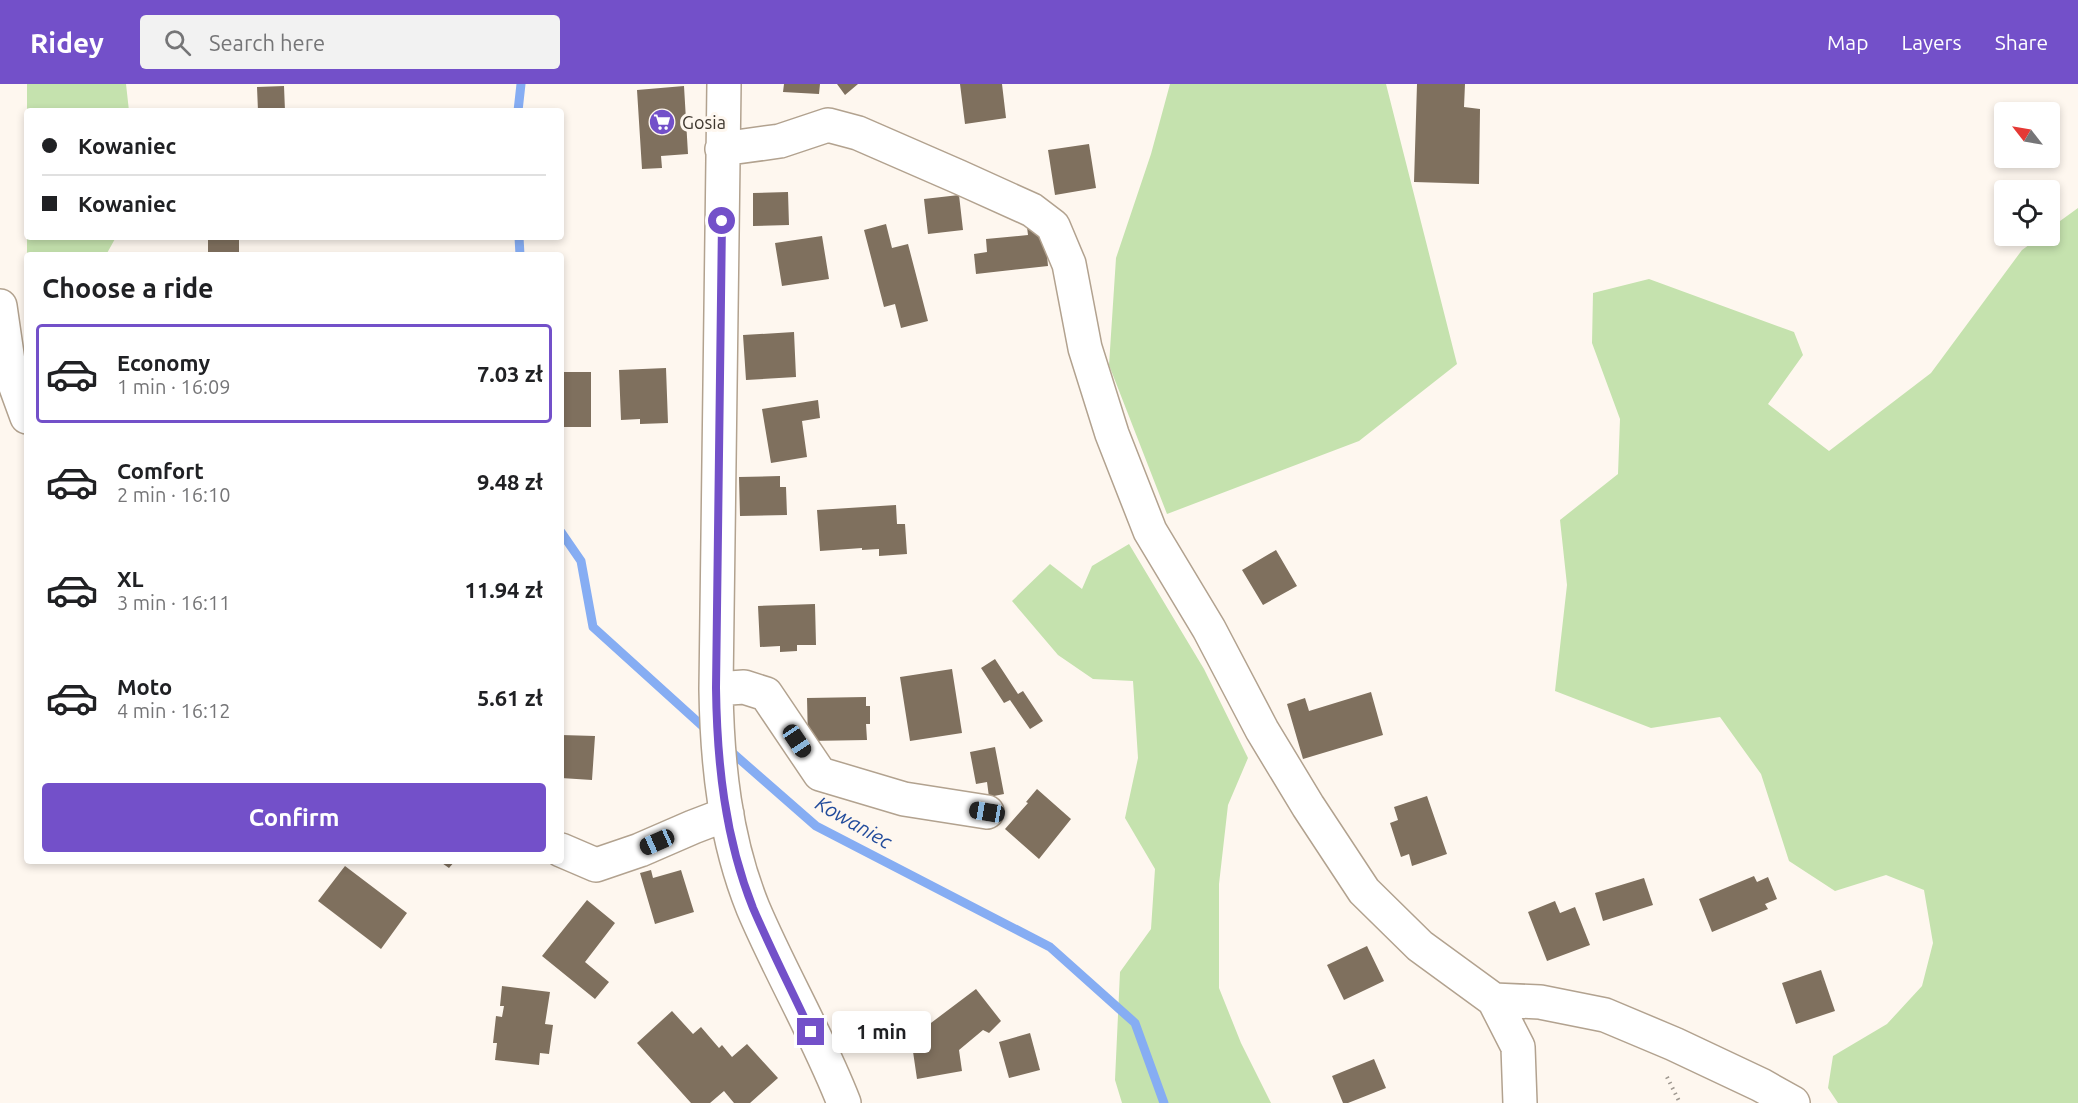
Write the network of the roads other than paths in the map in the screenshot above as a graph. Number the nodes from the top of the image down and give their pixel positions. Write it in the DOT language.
graph roads {
  1 [pos="724,84"];
  2 [pos="722,149"];
  3 [pos="0,306"];
  4 [pos="24,409"];
  5 [pos="716,682"];
  6 [pos="987,812"];
  7 [pos="727,814"];
  8 [pos="564,851"];
  9 [pos="1494,1000"];
  10 [pos="844,1103"];
  11 [pos="1520,1103"];
  12 [pos="1793,1103"];
  1 -- 2 [label="street"];
  2 -- 5 [label="street"];
  2 -- 9 [label="street"];
  3 -- 4 [label="street"];
  5 -- 6 [label="street"];
  5 -- 7 [label="street"];
  7 -- 8 [label="street"];
  7 -- 10 [label="street"];
  9 -- 11 [label="street"];
  9 -- 12 [label="street"];
}
